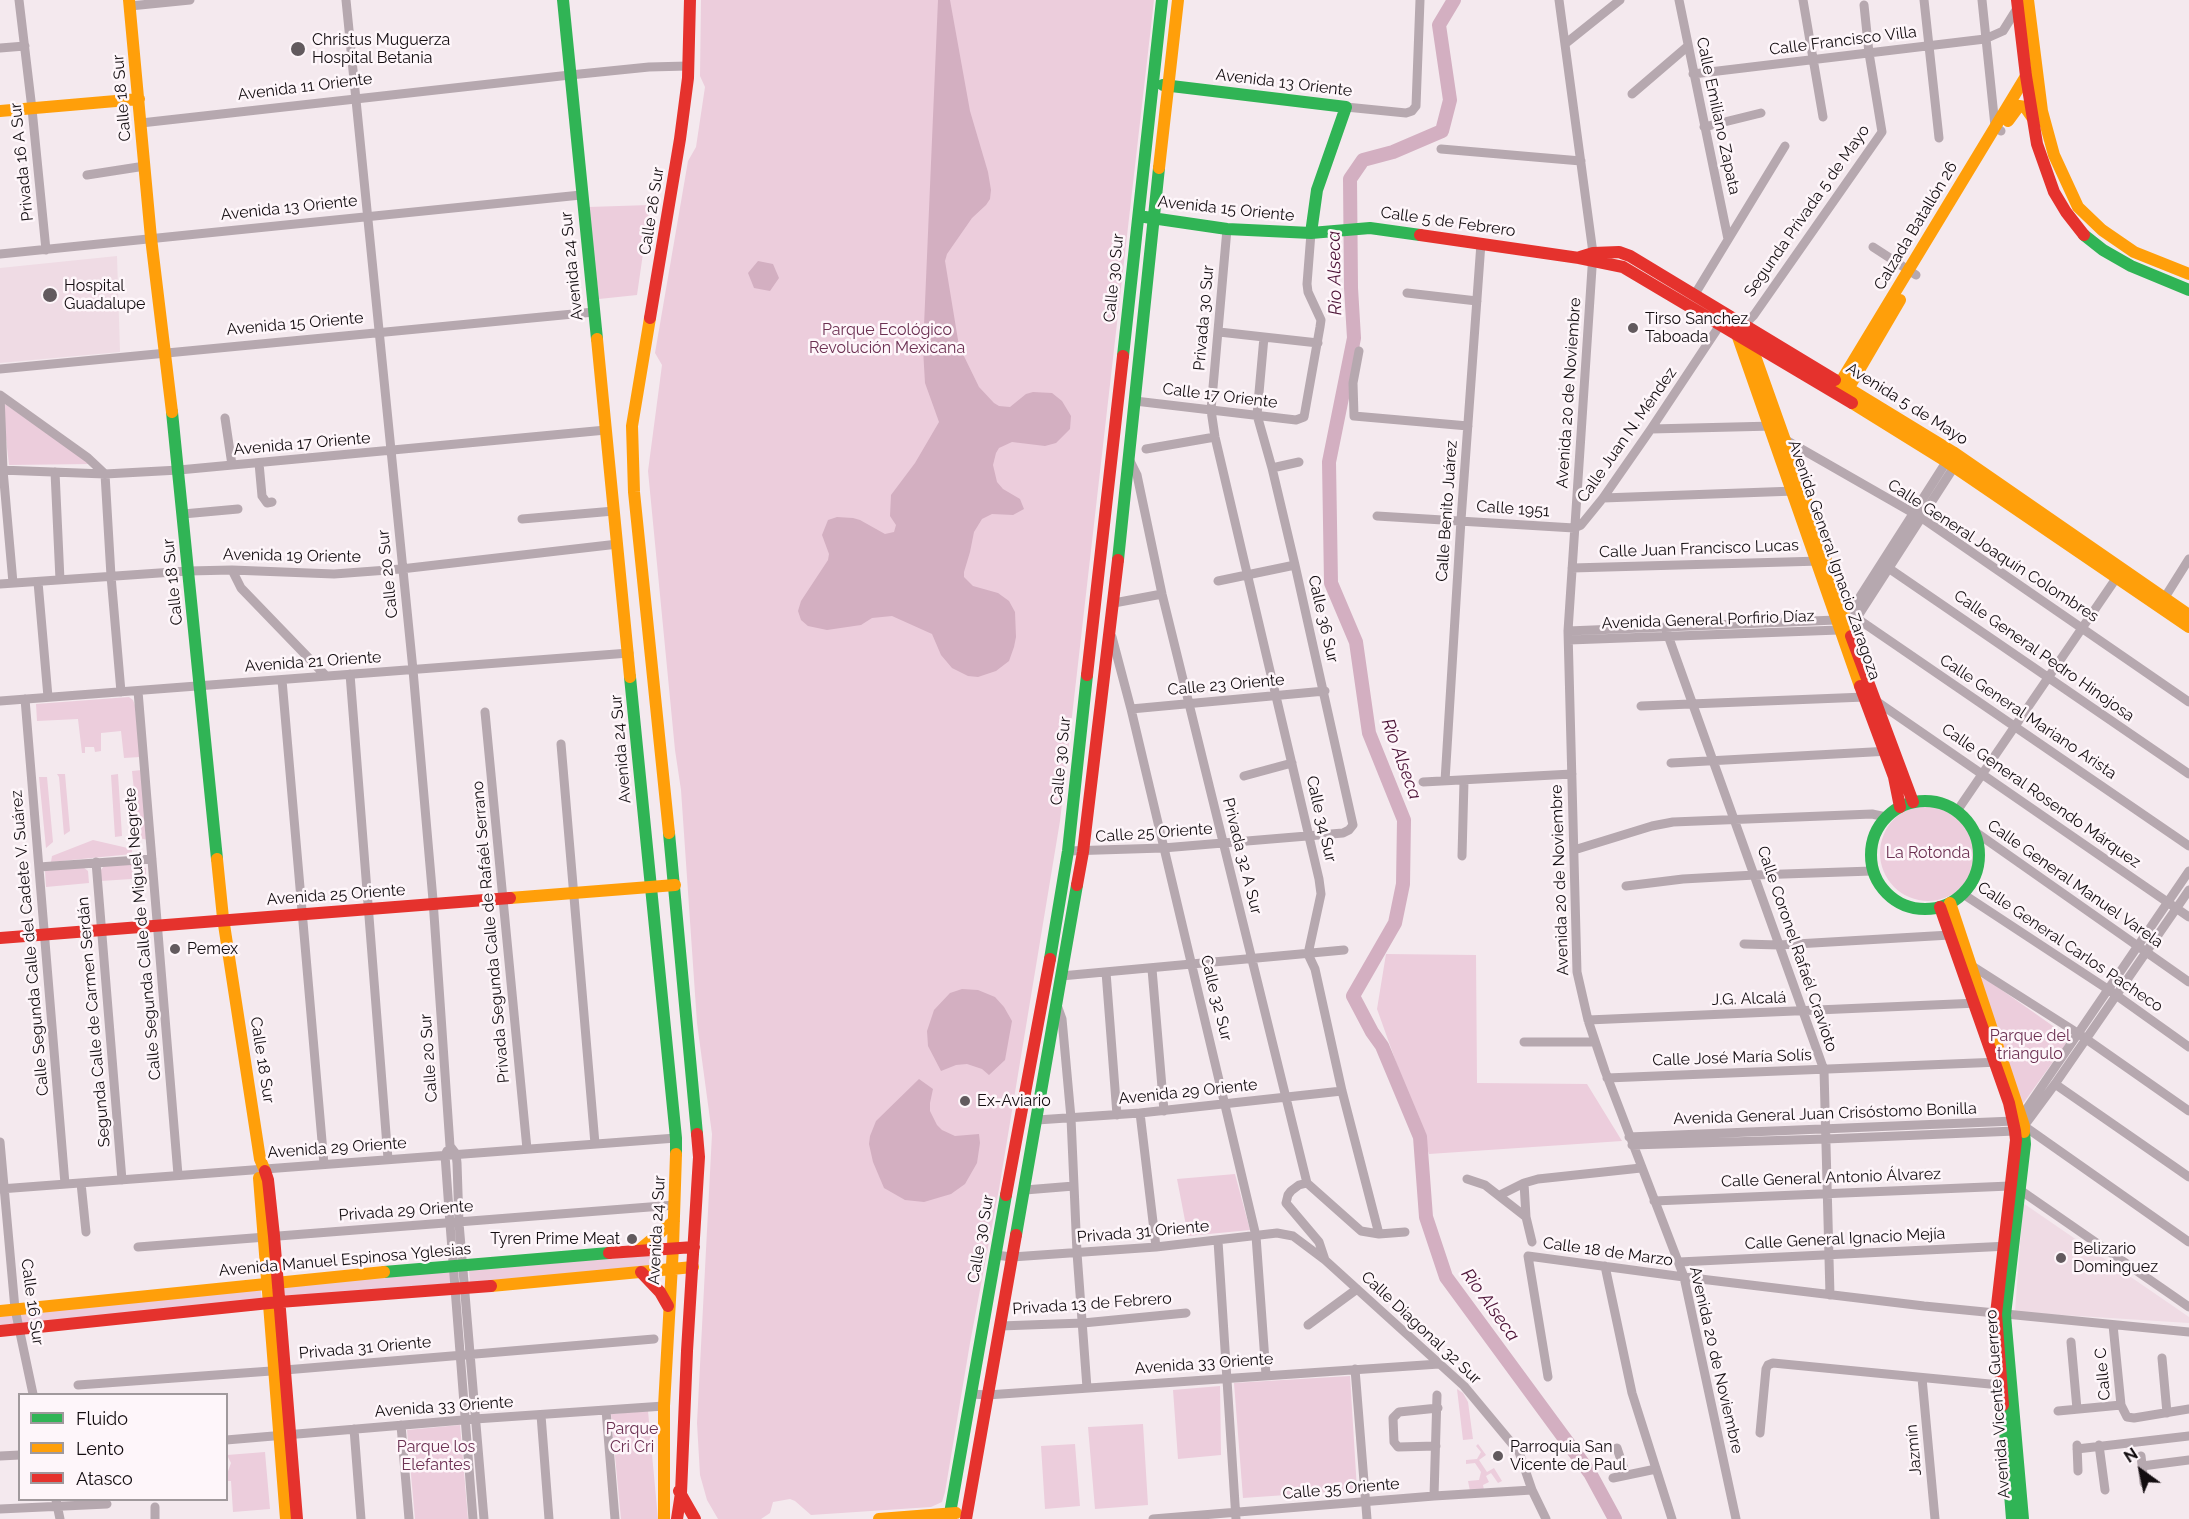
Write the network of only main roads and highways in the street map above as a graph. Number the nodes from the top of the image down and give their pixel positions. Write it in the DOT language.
graph roads {
  1 [pos="563,0"];
  2 [pos="690,0"];
  3 [pos="1162,0"];
  4 [pos="1178,0"];
  5 [pos="2021,2"];
  6 [pos="129,3"];
  7 [pos="2026,76"];
  8 [pos="1152,85"];
  9 [pos="1168,86"];
  10 [pos="139,99"];
  11 [pos="0,111"];
  12 [pos="2032,117"];
  13 [pos="1998,129"];
  14 [pos="1137,216"];
  15 [pos="1153,218"];
  16 [pos="1311,233"];
  17 [pos="1593,257"];
  18 [pos="2189,274"];
  19 [pos="2189,290"];
  20 [pos="1745,330"];
  21 [pos="1750,344"];
  22 [pos="1842,390"];
  23 [pos="1777,431"];
  24 [pos="1951,460"];
  25 [pos="2162,602"];
  26 [pos="2189,615"];
  27 [pos="2189,627"];
  28 [pos="1889,751"];
  29 [pos="1913,802"];
  30 [pos="1900,807"];
  31 [pos="675,885"];
  32 [pos="651,887"];
  33 [pos="1945,905"];
  34 [pos="224,920"];
  35 [pos="0,938"];
  36 [pos="1965,963"];
  37 [pos="674,1221"];
  38 [pos="694,1247"];
  39 [pos="673,1249"];
  40 [pos="639,1250"];
  41 [pos="693,1267"];
  42 [pos="672,1268"];
  43 [pos="641,1272"];
  44 [pos="273,1283"];
  45 [pos="274,1303"];
  46 [pos="669,1307"];
  47 [pos="0,1311"];
  48 [pos="2001,1314"];
  49 [pos="0,1331"];
  50 [pos="285,1436"];
  51 [pos="664,1478"];
  52 [pos="681,1493"];
  53 [pos="664,1496"];
  54 [pos="679,1516"];
  55 [pos="950,1516"];
  56 [pos="966,1516"];
  57 [pos="286,1519"];
  58 [pos="297,1519"];
  59 [pos="664,1519"];
  60 [pos="695,1519"];
  61 [pos="879,1519"];
  62 [pos="2013,1519"];
  63 [pos="2023,1519"];
  1 -- 32 [label="main road, Avenida 24 Sur"];
  2 -- 31 [label="main road, Calle 26 Sur"];
  3 -- 8 [label="main road, Calle 30 Sur"];
  4 -- 9 [label="main road, Calle 30 Sur"];
  5 -- 7 [label="main road"];
  5 -- 18 [label="main road"];
  6 -- 10 [label="main road, Calle 18 Sur"];
  7 -- 12 [label="main road"];
  7 -- 13 [label="main road, Calzada Batallón 26"];
  8 -- 9 [label="main road, Avenida 13 Oriente"];
  8 -- 14 [label="main road, Calle 30 Sur"];
  9 -- 15 [label="main road, Calle 30 Sur"];
  9 -- 16 [label="main road, Avenida 13 Oriente"];
  10 -- 11 [label="main road"];
  10 -- 34 [label="main road, Calle 18 Sur"];
  12 -- 13 [label="main road, Calzada Batallón 26"];
  12 -- 19 [label="main road"];
  13 -- 22 [label="main road, Calzada Batallón 26"];
  14 -- 15 [label="main road, Avenida 15 Oriente"];
  14 -- 55 [label="main road, Calle 30 Sur"];
  15 -- 16 [label="main road, Avenida 15 Oriente"];
  15 -- 56 [label="main road, Calle 30 Sur"];
  16 -- 17 [label="main road, Calle 5 de Febrero"];
  17 -- 20 [label="main road, Avenida 5 de Mayo"];
  17 -- 20 [label="main road, Avenida 5 de Mayo"];
  20 -- 21 [label="main road, Avenida General Ignacio Zaragoza"];
  20 -- 22 [label="main road, Avenida 5 de Mayo"];
  20 -- 23 [label="main road, Avenida General Ignacio Zaragoza"];
  21 -- 22 [label="main road, Avenida 5 de Mayo"];
  21 -- 23 [label="main road, Avenida General Ignacio Zaragoza"];
  22 -- 24 [label="main road, Avenida 5 de Mayo"];
  23 -- 28 [label="main road, Avenida General Ignacio Zaragoza"];
  24 -- 25 [label="main road, Avenida 5 de Mayo"];
  24 -- 25 [label="main road, Avenida 5 de Mayo"];
  25 -- 26 [label="main road, Avenida 5 de Mayo"];
  25 -- 27 [label="main road, Avenida 5 de Mayo"];
  28 -- 29 [label="main road, Avenida General Ignacio Zaragoza"];
  28 -- 30 [label="main road, Avenida General Ignacio Zaragoza"];
  29 -- 30 [label="main road"];
  29 -- 33 [label="main road"];
  30 -- 33 [label="main road"];
  31 -- 32 [label="main road, Avenida 25 Oriente"];
  31 -- 38 [label="main road"];
  32 -- 34 [label="main road, Avenida 25 Oriente"];
  32 -- 37 [label="main road, Avenida 24 Sur"];
  33 -- 36 [label="main road, Avenida Vicente Guerrero"];
  33 -- 36 [label="main road, Avenida Vicente Guerrero"];
  34 -- 35 [label="main road, Avenida 25 Oriente"];
  34 -- 44 [label="main road, Calle 18 Sur"];
  36 -- 48 [label="main road, Avenida Vicente Guerrero"];
  37 -- 39 [label="main road, Avenida 24 Sur"];
  37 -- 40 [label="main road"];
  38 -- 39 [label="main road, Avenida Manuel Espinosa Yglesias"];
  38 -- 41 [label="main road"];
  39 -- 40 [label="main road, Avenida Manuel Espinosa Yglesias"];
  39 -- 42 [label="main road, Avenida 24 Sur"];
  40 -- 44 [label="main road, Avenida Manuel Espinosa Yglesias"];
  41 -- 42 [label="main road"];
  41 -- 52 [label="main road"];
  42 -- 43 [label="main road"];
  42 -- 46 [label="main road, Avenida 24 Sur"];
  43 -- 45 [label="main road"];
  43 -- 46 [label="main road"];
  44 -- 45 [label="main road, Calle 18 Sur"];
  44 -- 47 [label="main road, Avenida Manuel Espinosa Yglesias"];
  45 -- 49 [label="main road"];
  45 -- 50 [label="main road, Calle 18 Sur"];
  46 -- 51 [label="main road, Avenida 24 Sur"];
  48 -- 62 [label="main road, Avenida Vicente Guerrero"];
  48 -- 63 [label="main road, Avenida Vicente Guerrero"];
  50 -- 57 [label="main road, Calle 18 Sur"];
  50 -- 58 [label="main road, Calle 18 Sur"];
  51 -- 52 [label="main road"];
  51 -- 53 [label="main road, Avenida 24 Sur"];
  52 -- 54 [label="main road"];
  52 -- 60 [label="main road"];
  53 -- 54 [label="main road"];
  53 -- 59 [label="main road, Avenida 24 Sur"];
  55 -- 56 [label="main road"];
  55 -- 61 [label="main road"];
}
